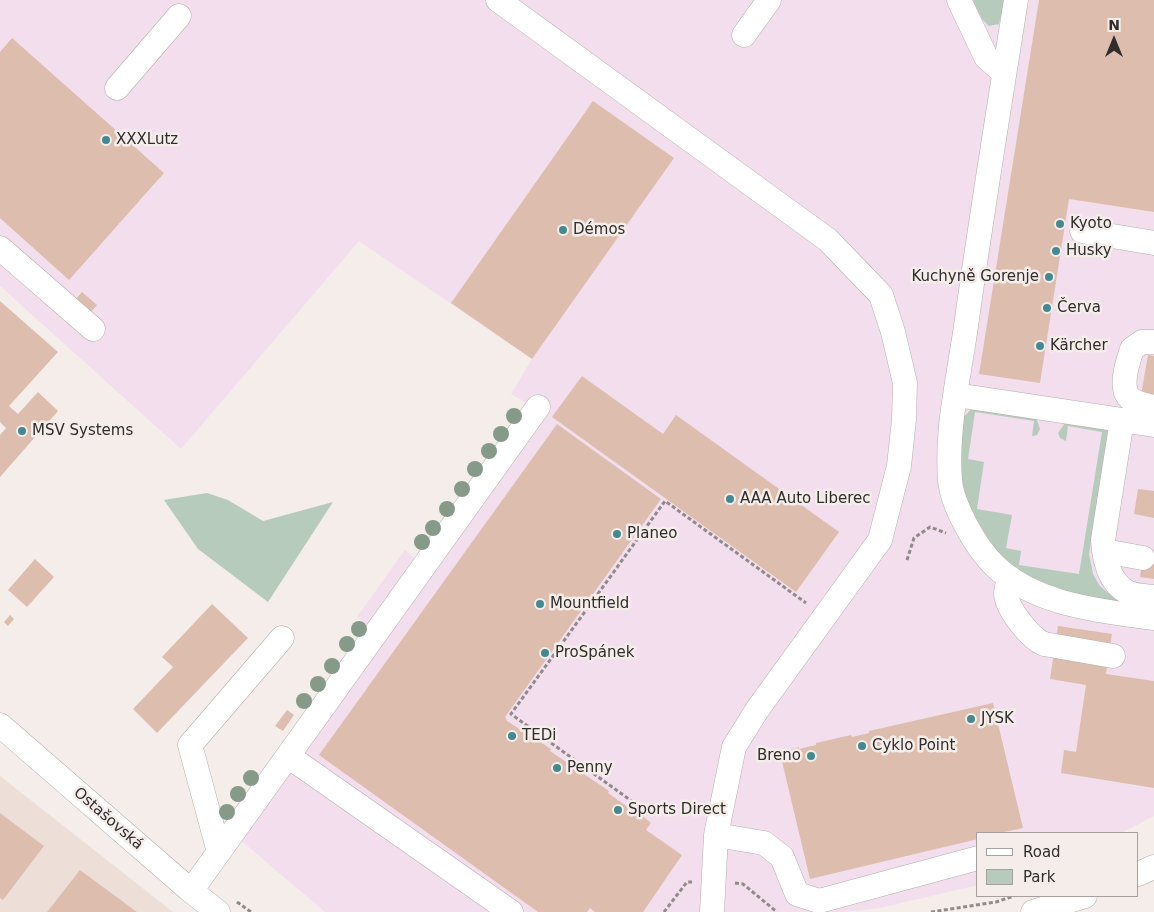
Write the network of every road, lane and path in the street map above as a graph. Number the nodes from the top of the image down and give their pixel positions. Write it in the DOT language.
graph roads {
  1 [pos="498,0"];
  2 [pos="769,0"];
  3 [pos="960,0"];
  4 [pos="1016,0"];
  5 [pos="179,16"];
  6 [pos="744,35"];
  7 [pos="1004,74"];
  8 [pos="118,88"];
  9 [pos="1082,231"];
  10 [pos="1154,243"];
  11 [pos="0,248"];
  12 [pos="93,329"];
  13 [pos="1154,342"];
  14 [pos="956,395"];
  15 [pos="538,407"];
  16 [pos="1154,407"];
  17 [pos="1122,420"];
  18 [pos="1154,425"];
  19 [pos="1104,551"];
  20 [pos="1143,558"];
  21 [pos="1010,578"];
  22 [pos="1154,597"];
  23 [pos="806,603"];
  24 [pos="1154,618"];
  25 [pos="282,638"];
  26 [pos="1113,656"];
  27 [pos="0,725"];
  28 [pos="288,756"];
  29 [pos="644,810"];
  30 [pos="716,836"];
  31 [pos="219,852"];
  32 [pos="976,859"];
  33 [pos="1154,868"];
  34 [pos="1139,874"];
  35 [pos="190,891"];
  36 [pos="1011,897"];
  37 [pos="1082,897"];
  38 [pos="218,912"];
  39 [pos="511,912"];
  40 [pos="712,912"];
  41 [pos="931,912"];
  42 [pos="1034,912"];
  1 -- 30 [label="street"];
  2 -- 6 [label="street"];
  3 -- 7 [label="street"];
  4 -- 7 [label="street"];
  5 -- 8 [label="street"];
  7 -- 14 [label="street"];
  9 -- 10 [label="street"];
  11 -- 12 [label="street"];
  13 -- 16 [label="street"];
  14 -- 17 [label="street"];
  14 -- 21 [label="street"];
  15 -- 28 [label="street"];
  17 -- 18 [label="street"];
  17 -- 19 [label="street"];
  19 -- 20 [label="street"];
  19 -- 22 [label="street"];
  21 -- 24 [label="street"];
  21 -- 26 [label="street"];
  23 -- 29 [label="path"];
  25 -- 31 [label="street"];
  27 -- 35 [label="street, Ostašovská"];
  28 -- 31 [label="street"];
  28 -- 39 [label="street"];
  30 -- 32 [label="street"];
  30 -- 40 [label="street"];
  31 -- 35 [label="street"];
  33 -- 34 [label="street"];
  35 -- 38 [label="street, Ostašovská"];
  36 -- 41 [label="path"];
  37 -- 42 [label="street"];
}
